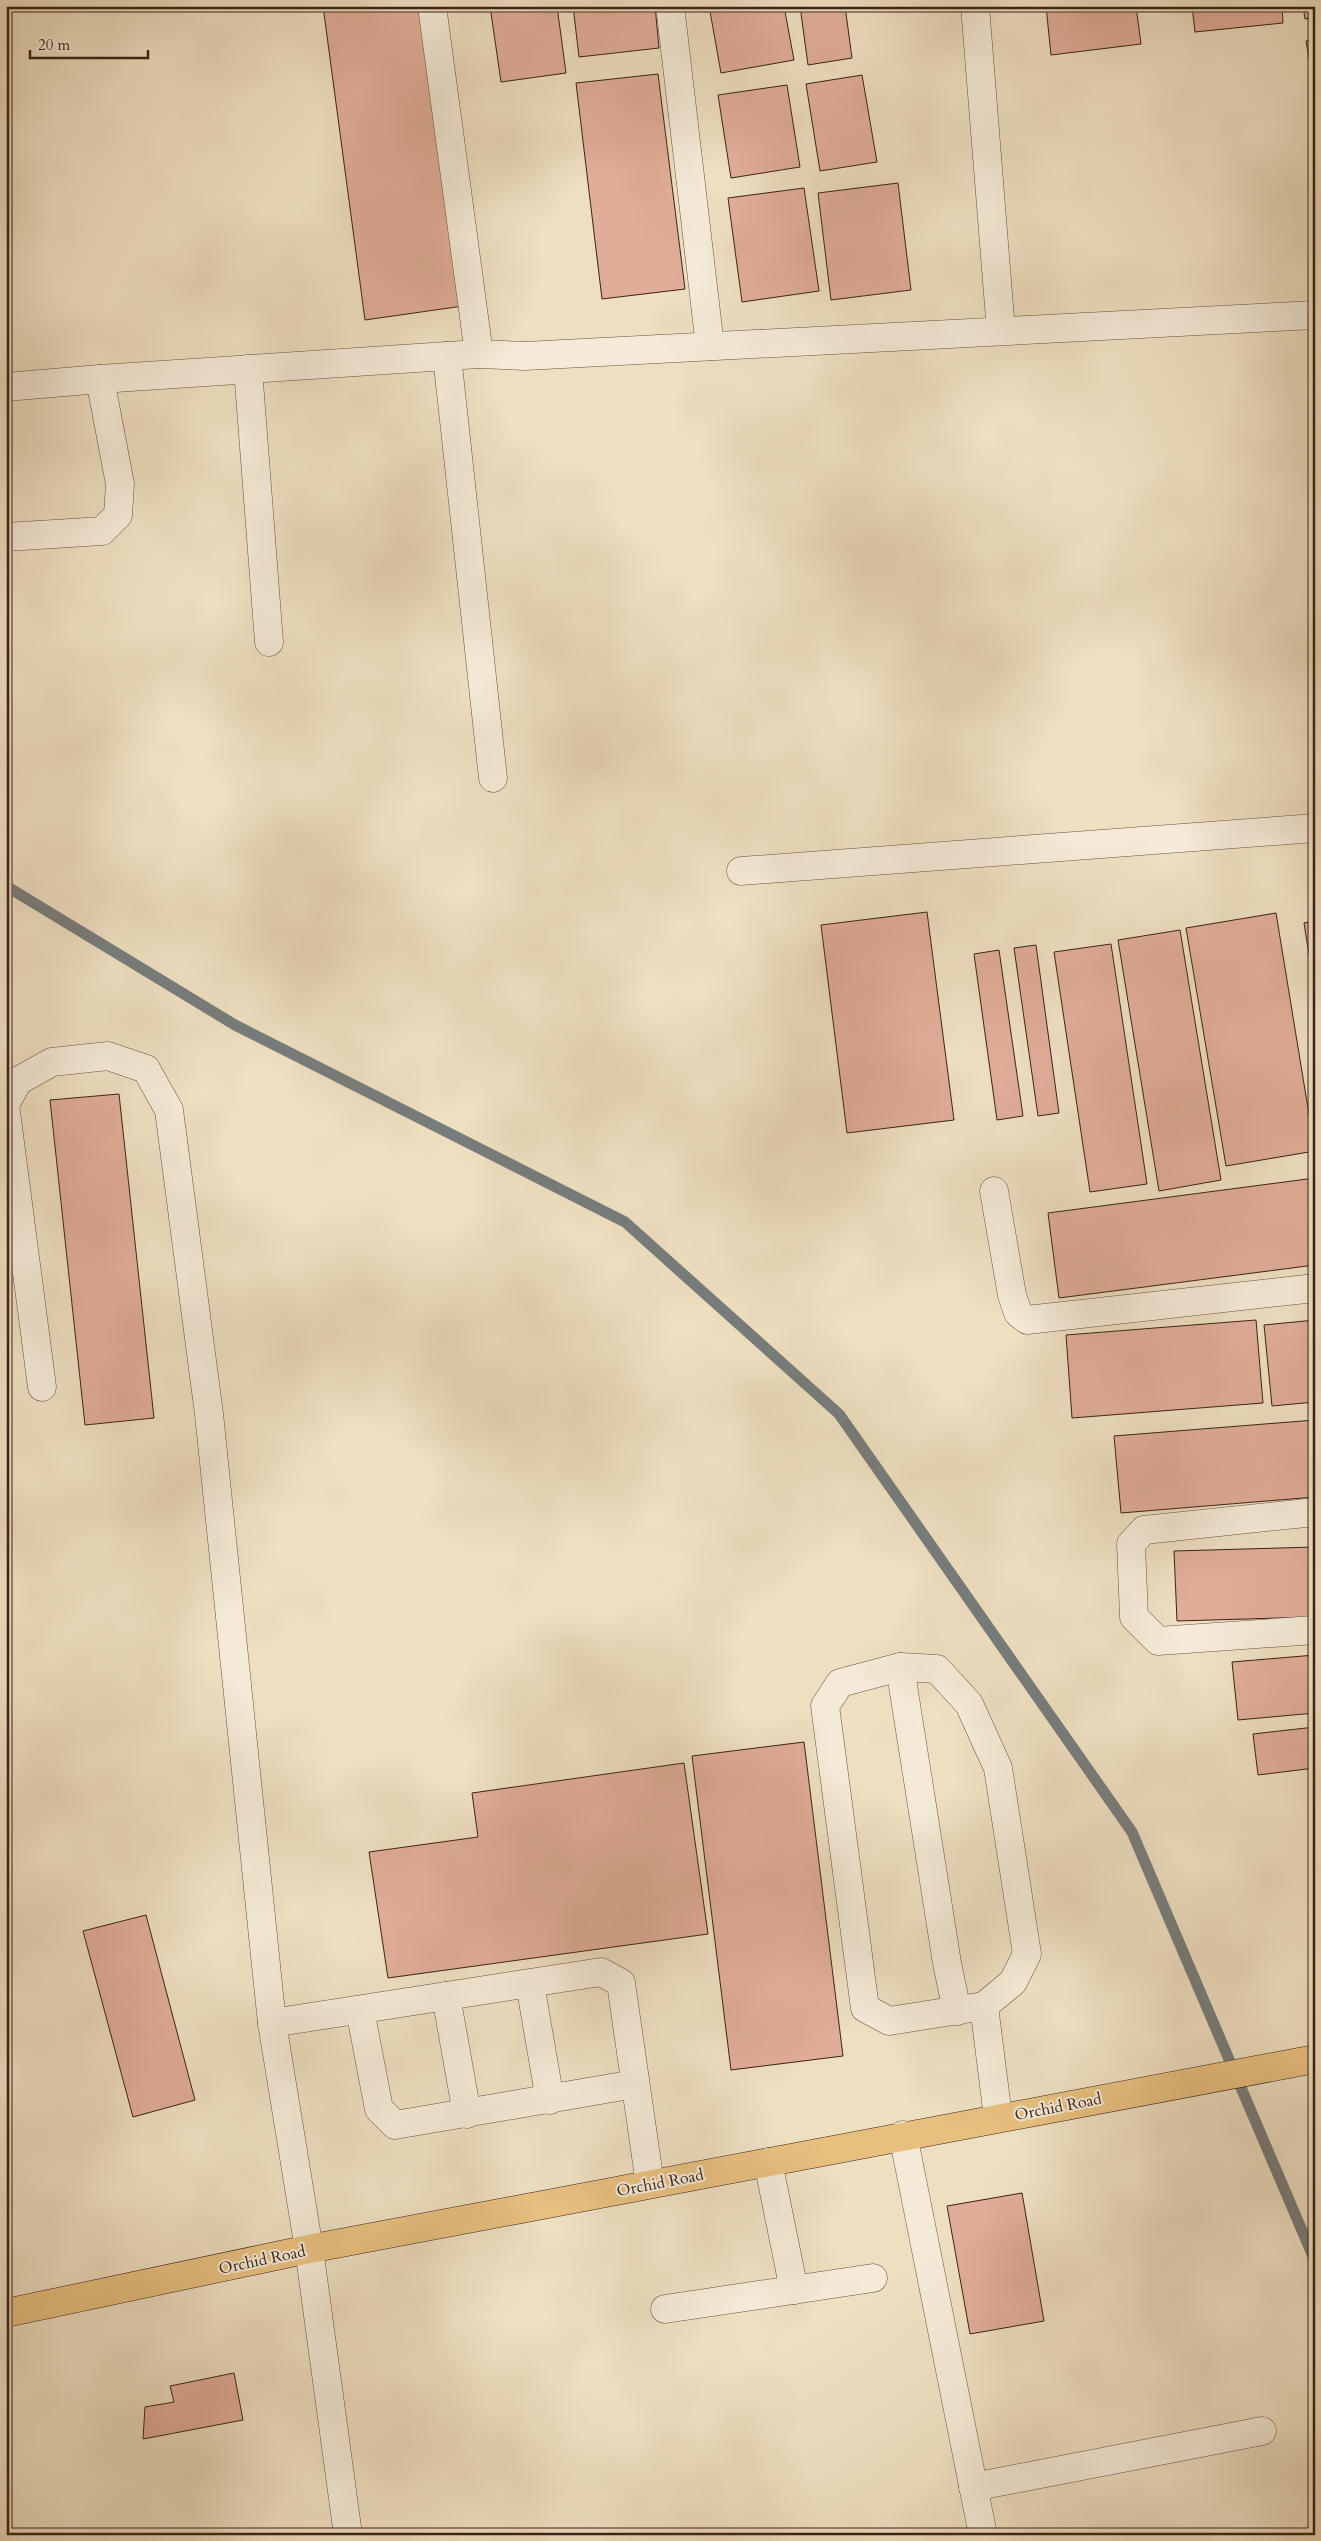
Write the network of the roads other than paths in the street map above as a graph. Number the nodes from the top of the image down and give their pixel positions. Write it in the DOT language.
graph roads {
  1 [pos="432,6"];
  2 [pos="670,6"];
  3 [pos="976,6"];
  4 [pos="1315,315"];
  5 [pos="1001,331"];
  6 [pos="710,346"];
  7 [pos="479,354"];
  8 [pos="447,356"];
  9 [pos="248,369"];
  10 [pos="100,379"];
  11 [pos="6,387"];
  12 [pos="6,537"];
  13 [pos="269,642"];
  14 [pos="493,778"];
  15 [pos="1315,828"];
  16 [pos="740,871"];
  17 [pos="6,1104"];
  18 [pos="6,1112"];
  19 [pos="994,1191"];
  20 [pos="1315,1288"];
  21 [pos="42,1387"];
  22 [pos="1315,1512"];
  23 [pos="1315,1630"];
  24 [pos="900,1667"];
  25 [pos="530,1984"];
  26 [pos="446,1996"];
  27 [pos="984,2006"];
  28 [pos="360,2010"];
  29 [pos="957,2011"];
  30 [pos="272,2022"];
  31 [pos="1315,2059"];
  32 [pos="636,2084"];
  33 [pos="550,2100"];
  34 [pos="467,2114"];
  35 [pos="998,2117"];
  36 [pos="903,2135"];
  37 [pos="768,2162"];
  38 [pos="650,2184"];
  39 [pos="309,2249"];
  40 [pos="873,2278"];
  41 [pos="794,2290"];
  42 [pos="665,2309"];
  43 [pos="6,2313"];
  44 [pos="1262,2431"];
  45 [pos="973,2487"];
  46 [pos="348,2535"];
  47 [pos="983,2535"];
  1 -- 7 [label="street"];
  2 -- 6 [label="street"];
  3 -- 5 [label="street"];
  4 -- 5 [label="street"];
  5 -- 6 [label="street"];
  6 -- 7 [label="street"];
  7 -- 8 [label="street"];
  8 -- 9 [label="street"];
  8 -- 14 [label="street"];
  9 -- 10 [label="street"];
  9 -- 13 [label="street"];
  10 -- 11 [label="street"];
  10 -- 12 [label="street"];
  15 -- 16 [label="street"];
  17 -- 30 [label="street"];
  18 -- 21 [label="street"];
  19 -- 20 [label="street"];
  22 -- 23 [label="street"];
  24 -- 27 [label="street"];
  24 -- 29 [label="street"];
  24 -- 29 [label="street"];
  25 -- 26 [label="street"];
  25 -- 32 [label="street"];
  25 -- 33 [label="street"];
  26 -- 28 [label="street"];
  26 -- 34 [label="street"];
  27 -- 29 [label="street"];
  27 -- 35 [label="street"];
  28 -- 30 [label="street"];
  28 -- 34 [label="street"];
  30 -- 39 [label="street"];
  31 -- 35 [label="main road, Orchid Road"];
  32 -- 33 [label="street"];
  32 -- 38 [label="street"];
  33 -- 34 [label="street"];
  35 -- 36 [label="main road, Orchid Road"];
  36 -- 37 [label="main road, Orchid Road"];
  36 -- 45 [label="street"];
  37 -- 38 [label="main road, Orchid Road"];
  37 -- 41 [label="street"];
  38 -- 39 [label="main road, Orchid Road"];
  39 -- 43 [label="main road, Orchid Road"];
  39 -- 46 [label="street"];
  40 -- 41 [label="street"];
  41 -- 42 [label="street"];
  44 -- 45 [label="street"];
  45 -- 47 [label="street"];
}
